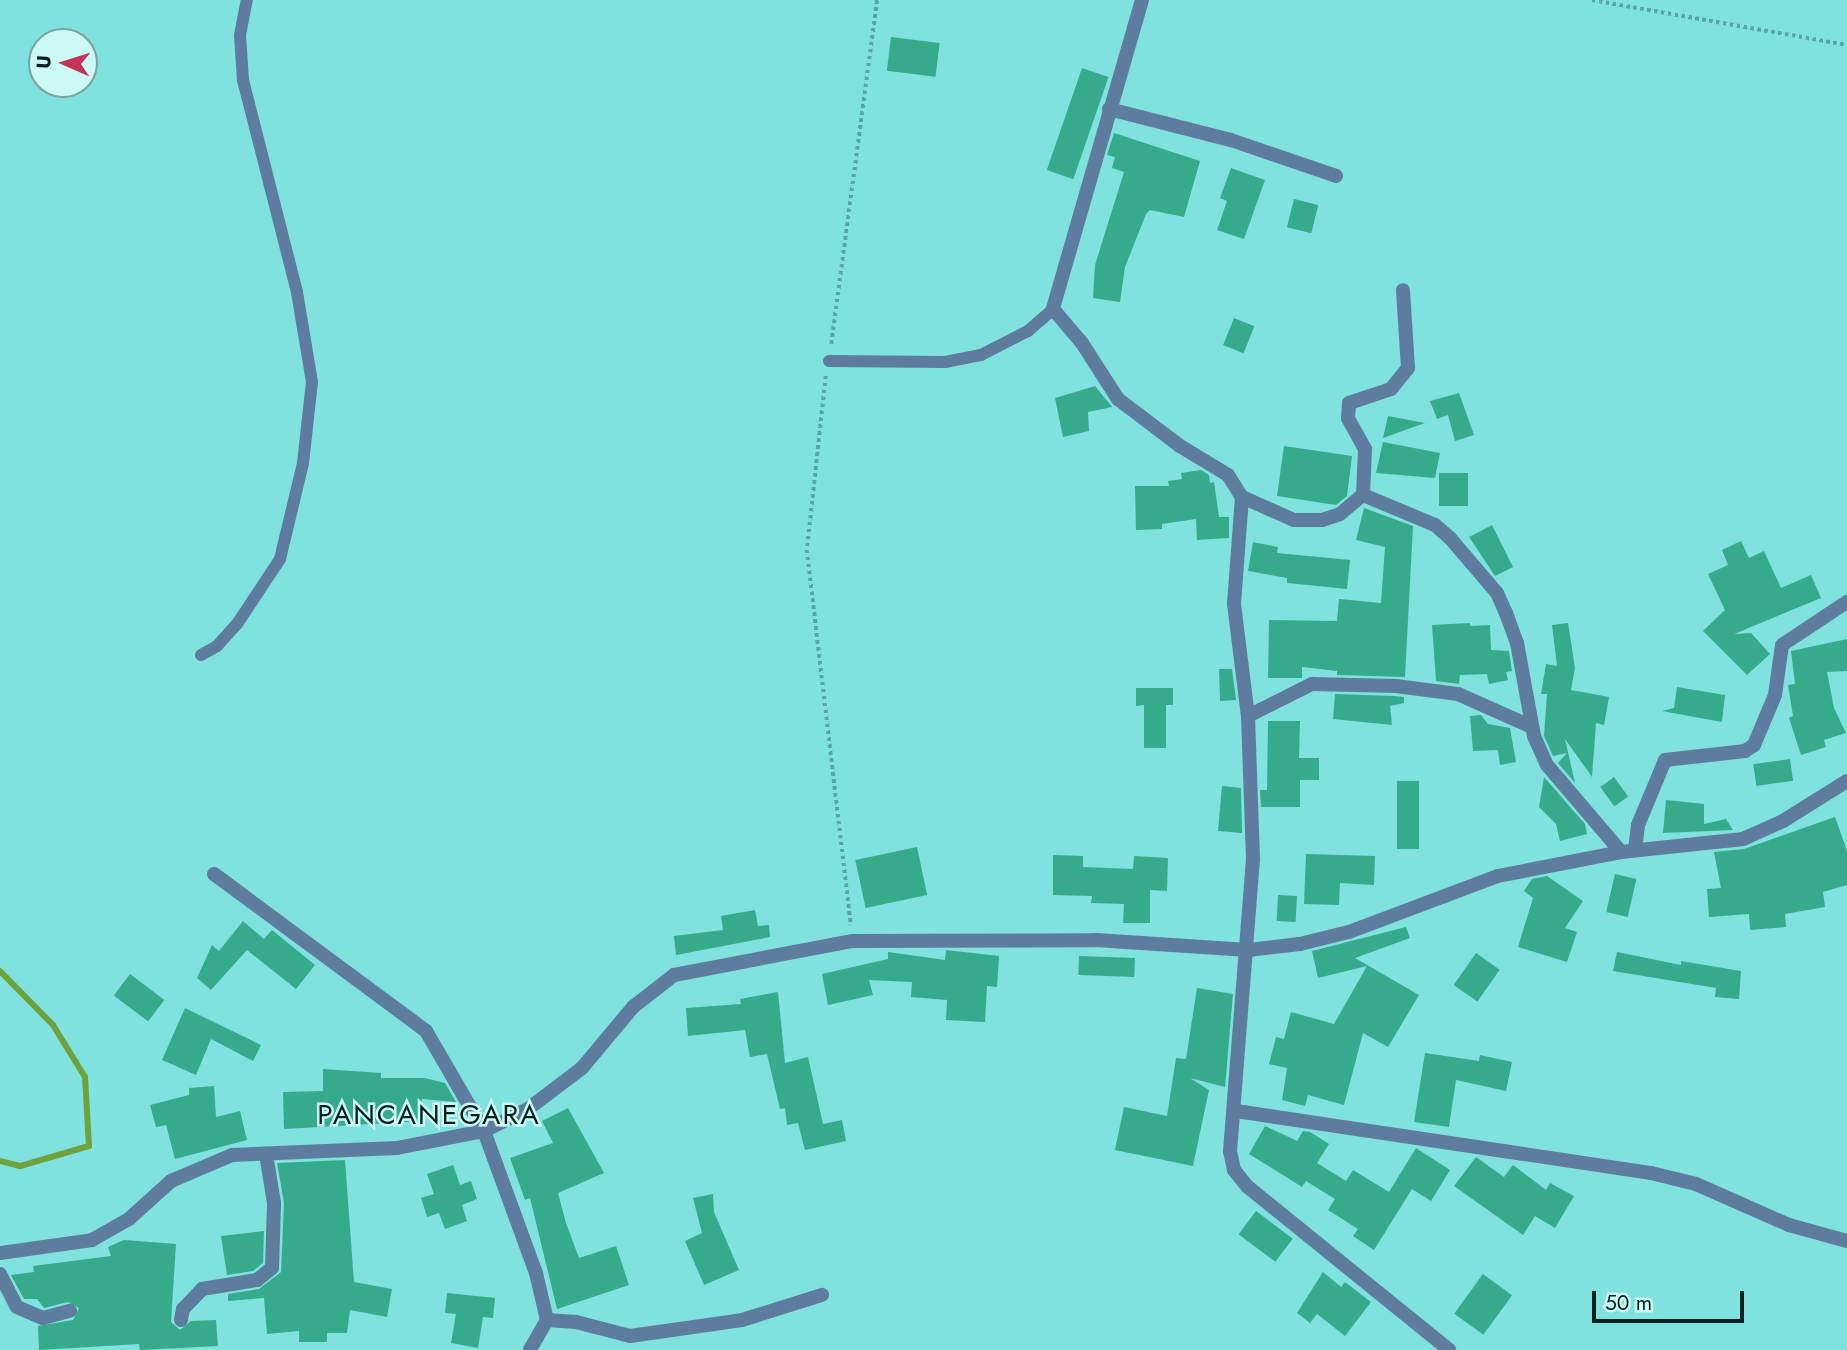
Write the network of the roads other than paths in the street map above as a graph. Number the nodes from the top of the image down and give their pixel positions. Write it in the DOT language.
graph roads {
  1 [pos="247,0"];
  2 [pos="1142,0"];
  3 [pos="1110,108"];
  4 [pos="1336,176"];
  5 [pos="1403,290"];
  6 [pos="1053,309"];
  7 [pos="829,362"];
  8 [pos="1363,495"];
  9 [pos="1242,497"];
  10 [pos="1847,602"];
  11 [pos="201,654"];
  12 [pos="1248,716"];
  13 [pos="1532,727"];
  14 [pos="1847,781"];
  15 [pos="1628,851"];
  16 [pos="214,874"];
  17 [pos="1248,950"];
  18 [pos="1236,1111"];
  19 [pos="484,1131"];
  20 [pos="266,1154"];
  21 [pos="1847,1241"];
  22 [pos="0,1253"];
  23 [pos="0,1274"];
  24 [pos="822,1295"];
  25 [pos="70,1311"];
  26 [pos="181,1320"];
  27 [pos="547,1320"];
  28 [pos="530,1350"];
  29 [pos="1449,1350"];
  1 -- 11 [label="lane"];
  2 -- 3 [label="street"];
  3 -- 4 [label="street"];
  3 -- 6 [label="street"];
  5 -- 8 [label="street"];
  6 -- 7 [label="lane"];
  6 -- 9 [label="street"];
  8 -- 9 [label="street"];
  8 -- 13 [label="street"];
  9 -- 12 [label="street"];
  10 -- 15 [label="street"];
  12 -- 13 [label="street"];
  12 -- 17 [label="street"];
  13 -- 15 [label="street"];
  14 -- 15 [label="street"];
  15 -- 17 [label="street"];
  16 -- 19 [label="street"];
  17 -- 18 [label="street"];
  17 -- 19 [label="street"];
  18 -- 21 [label="street"];
  18 -- 29 [label="street"];
  19 -- 20 [label="street"];
  19 -- 27 [label="street"];
  20 -- 22 [label="street"];
  20 -- 26 [label="street"];
  23 -- 25 [label="street"];
  24 -- 27 [label="street"];
  27 -- 28 [label="street"];
}
